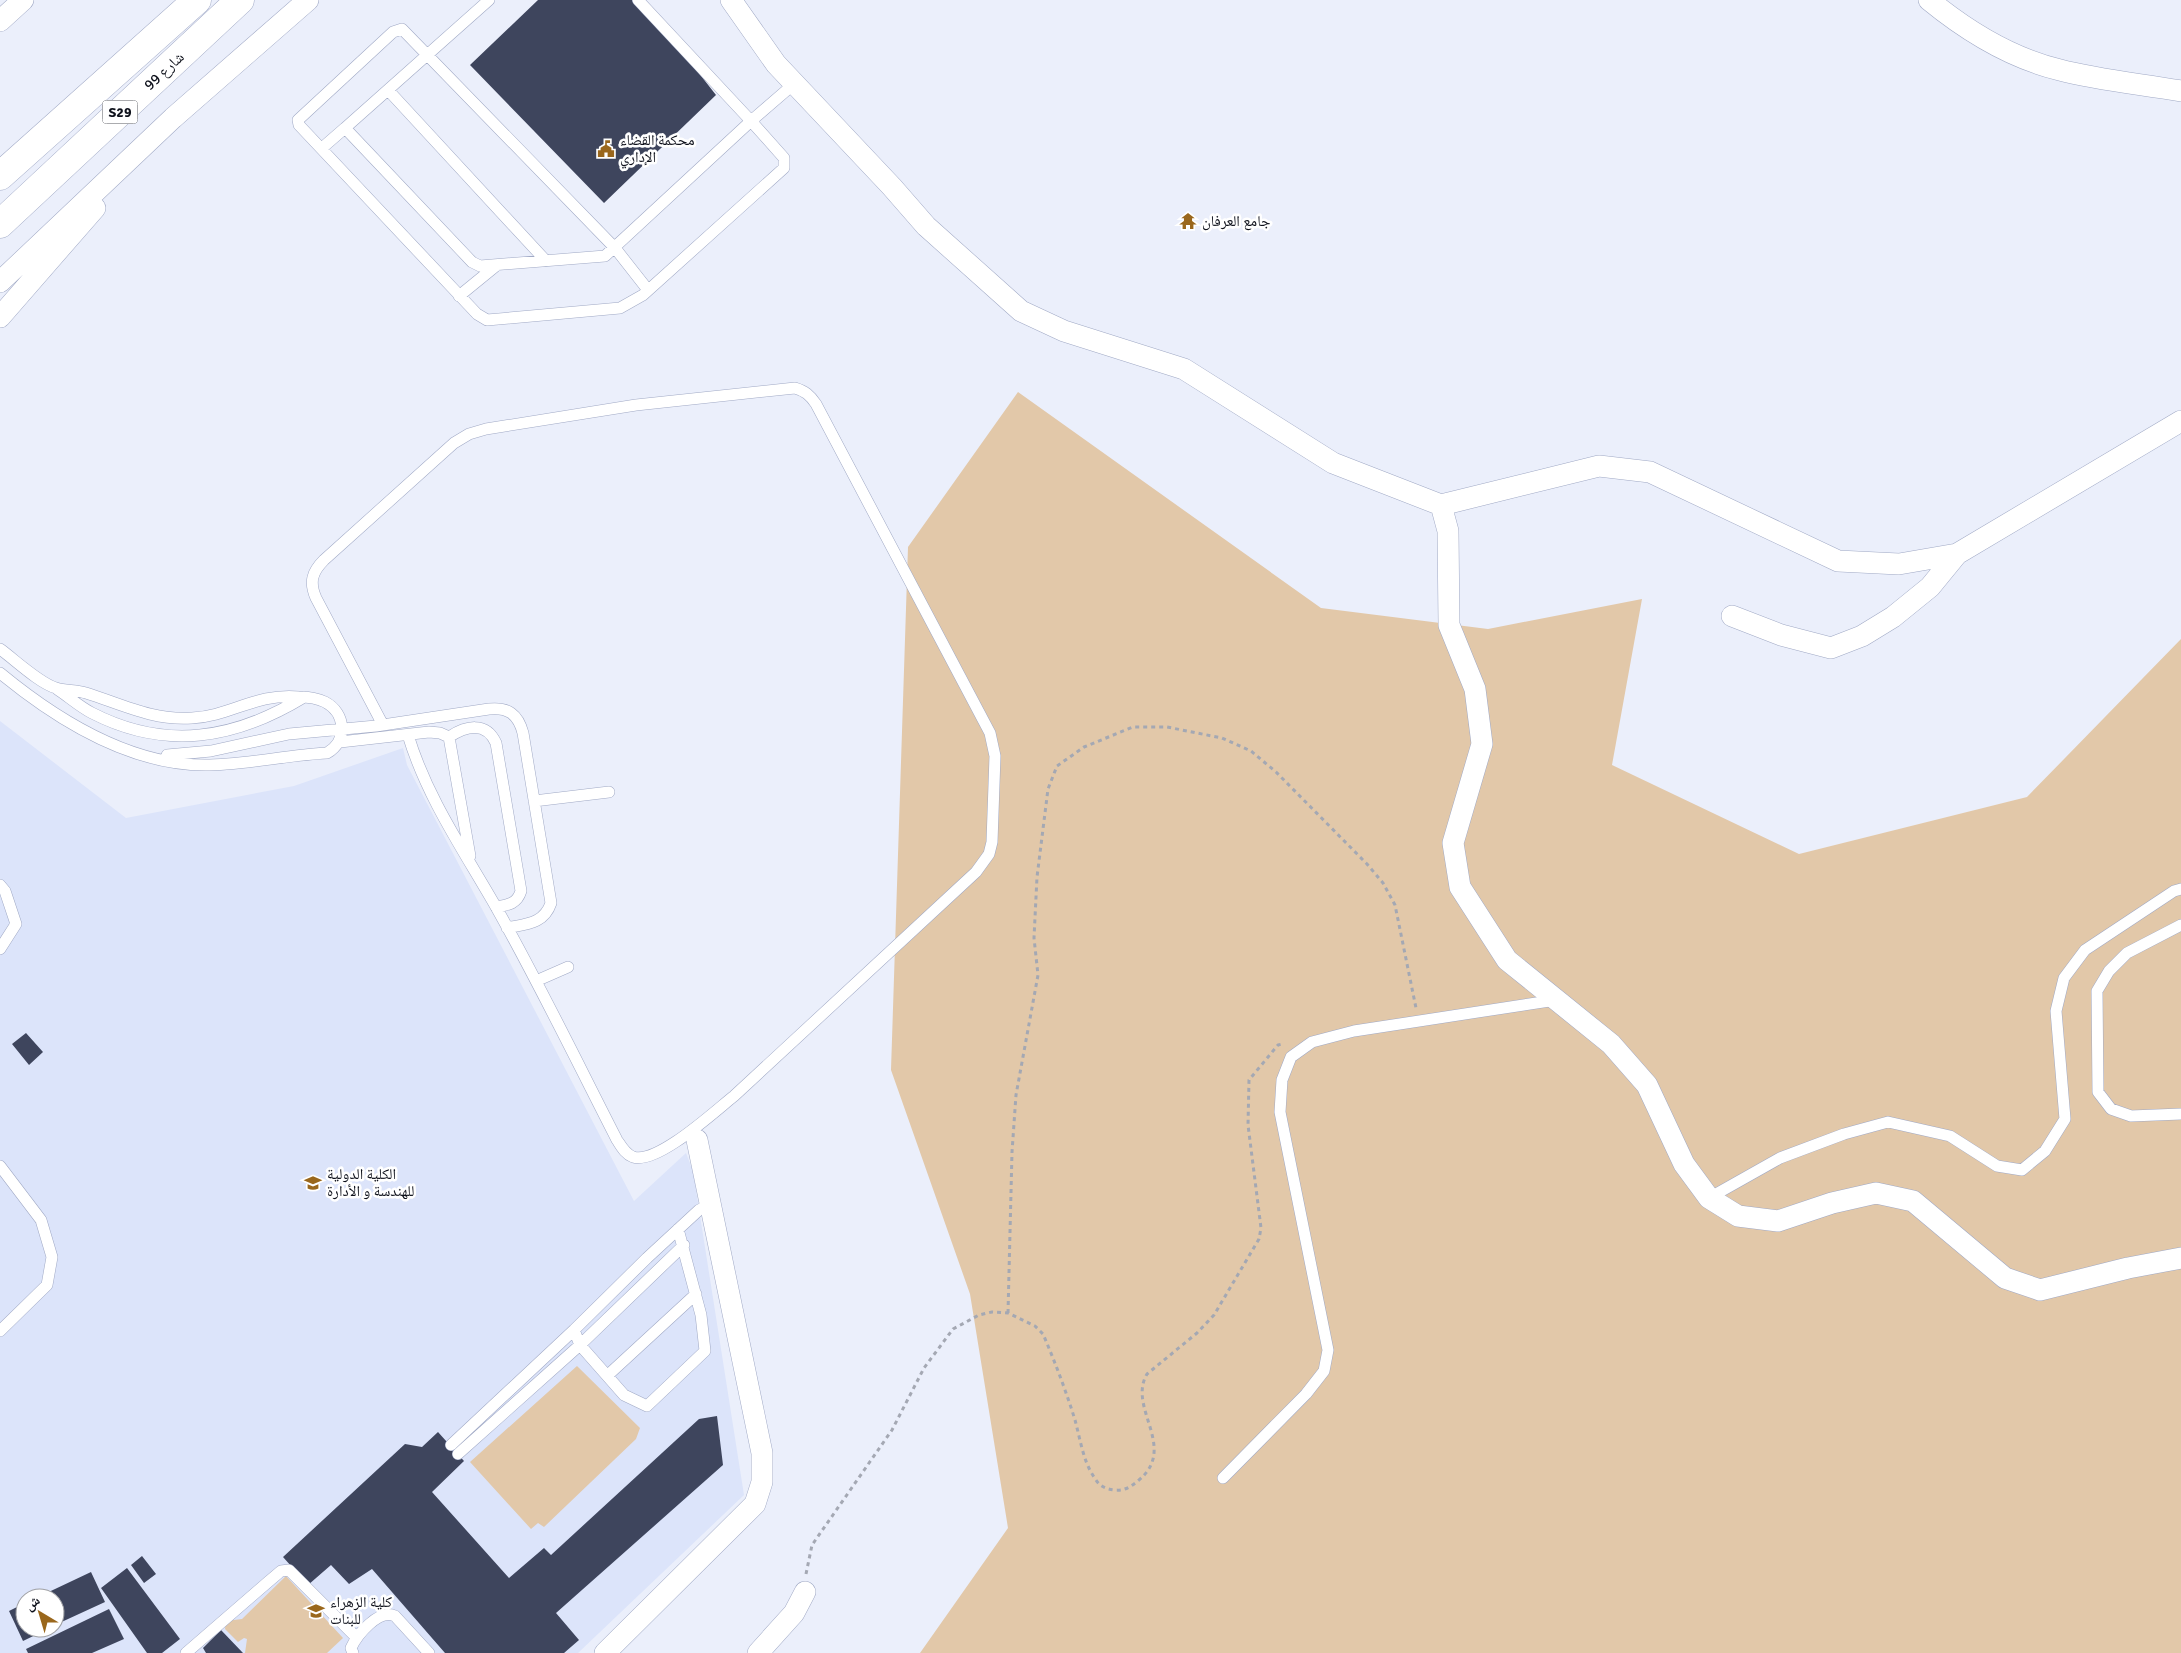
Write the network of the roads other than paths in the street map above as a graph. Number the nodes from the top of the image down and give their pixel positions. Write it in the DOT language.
graph roads {
  1 [pos="23,0"];
  2 [pos="197,0"];
  3 [pos="240,0"];
  4 [pos="308,0"];
  5 [pos="638,0"];
  6 [pos="731,0"];
  7 [pos="1929,0"];
  8 [pos="482,2"];
  9 [pos="0,21"];
  10 [pos="428,54"];
  11 [pos="795,83"];
  12 [pos="388,90"];
  13 [pos="2181,91"];
  14 [pos="173,118"];
  15 [pos="751,121"];
  16 [pos="345,128"];
  17 [pos="52,129"];
  18 [pos="322,148"];
  19 [pos="0,161"];
  20 [pos="0,176"];
  21 [pos="0,224"];
  22 [pos="615,248"];
  23 [pos="546,261"];
  24 [pos="497,265"];
  25 [pos="0,282"];
  26 [pos="648,290"];
  27 [pos="459,296"];
  28 [pos="0,316"];
  29 [pos="2181,420"];
  30 [pos="1441,505"];
  31 [pos="1957,554"];
  32 [pos="1732,616"];
  33 [pos="0,649"];
  34 [pos="0,673"];
  35 [pos="55,688"];
  36 [pos="304,697"];
  37 [pos="472,711"];
  38 [pos="383,725"];
  39 [pos="473,727"];
  40 [pos="343,729"];
  41 [pos="408,735"];
  42 [pos="449,737"];
  43 [pos="340,742"];
  44 [pos="136,754"];
  45 [pos="609,792"];
  46 [pos="534,801"];
  47 [pos="472,865"];
  48 [pos="0,885"];
  49 [pos="2181,889"];
  50 [pos="496,907"];
  51 [pos="2181,925"];
  52 [pos="507,928"];
  53 [pos="0,949"];
  54 [pos="568,967"];
  55 [pos="536,981"];
  56 [pos="1556,1000"];
  57 [pos="2181,1114"];
  58 [pos="696,1134"];
  59 [pos="0,1166"];
  60 [pos="1709,1198"];
  61 [pos="710,1204"];
  62 [pos="678,1229"];
  63 [pos="684,1245"];
  64 [pos="2181,1258"];
  65 [pos="696,1294"];
  66 [pos="574,1330"];
  67 [pos="0,1331"];
  68 [pos="580,1345"];
  69 [pos="608,1375"];
  70 [pos="1222,1478"];
  71 [pos="805,1592"];
  72 [pos="356,1637"];
  73 [pos="186,1653"];
  74 [pos="354,1653"];
  75 [pos="429,1653"];
  76 [pos="605,1653"];
  77 [pos="758,1653"];
  1 -- 9 [label="street"];
  2 -- 17 [label="main road, 99 شارع / S29"];
  3 -- 21 [label="main road, 99 شارع / S29"];
  4 -- 14 [label="street"];
  5 -- 15 [label="lane"];
  6 -- 11 [label="street"];
  7 -- 13 [label="street"];
  8 -- 10 [label="lane"];
  10 -- 12 [label="lane"];
  10 -- 18 [label="lane"];
  10 -- 22 [label="lane"];
  11 -- 15 [label="lane"];
  11 -- 30 [label="street"];
  12 -- 16 [label="lane"];
  12 -- 23 [label="lane"];
  14 -- 25 [label="street"];
  14 -- 28 [label="street"];
  15 -- 22 [label="lane"];
  15 -- 26 [label="lane"];
  16 -- 18 [label="lane"];
  16 -- 24 [label="lane"];
  17 -- 19 [label="street"];
  17 -- 20 [label="main road, 99 شارع / S29"];
  18 -- 27 [label="lane"];
  22 -- 23 [label="lane"];
  22 -- 26 [label="lane"];
  23 -- 24 [label="lane"];
  24 -- 27 [label="lane"];
  26 -- 27 [label="lane"];
  29 -- 31 [label="street"];
  30 -- 31 [label="street"];
  30 -- 56 [label="street"];
  31 -- 32 [label="street"];
  33 -- 35 [label="lane"];
  34 -- 44 [label="lane"];
  35 -- 36 [label="lane"];
  35 -- 36 [label="lane"];
  36 -- 40 [label="lane"];
  37 -- 38 [label="lane"];
  37 -- 39 [label="lane"];
  37 -- 46 [label="lane"];
  38 -- 40 [label="lane"];
  38 -- 58 [label="lane"];
  39 -- 42 [label="lane"];
  39 -- 50 [label="lane"];
  40 -- 43 [label="lane"];
  40 -- 44 [label="lane"];
  41 -- 42 [label="lane"];
  41 -- 43 [label="lane"];
  41 -- 47 [label="lane"];
  42 -- 47 [label="lane"];
  43 -- 44 [label="lane"];
  45 -- 46 [label="lane"];
  46 -- 52 [label="lane"];
  47 -- 50 [label="lane"];
  48 -- 53 [label="lane"];
  49 -- 60 [label="lane"];
  50 -- 52 [label="lane"];
  51 -- 57 [label="lane"];
  52 -- 55 [label="lane"];
  54 -- 55 [label="lane"];
  55 -- 58 [label="lane"];
  56 -- 60 [label="street"];
  56 -- 70 [label="lane"];
  58 -- 61 [label="street"];
  59 -- 67 [label="lane"];
  60 -- 64 [label="street"];
  61 -- 62 [label="lane"];
  61 -- 76 [label="street"];
  62 -- 63 [label="lane"];
  62 -- 66 [label="lane"];
  63 -- 65 [label="lane"];
  63 -- 68 [label="lane"];
  65 -- 69 [label="lane"];
  65 -- 69 [label="lane"];
  66 -- 68 [label="lane"];
  66 -- 68 [label="lane"];
  68 -- 69 [label="lane"];
  71 -- 77 [label="street"];
  72 -- 73 [label="lane"];
  72 -- 74 [label="lane"];
  72 -- 75 [label="lane"];
}
